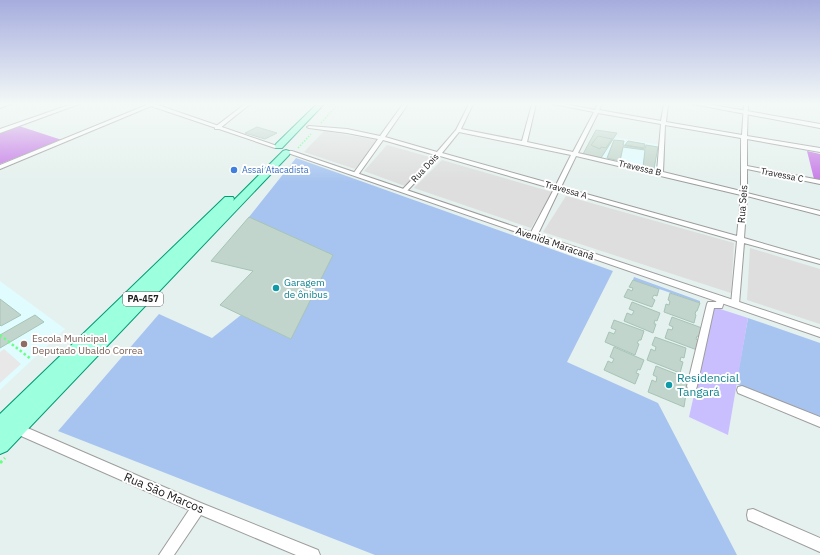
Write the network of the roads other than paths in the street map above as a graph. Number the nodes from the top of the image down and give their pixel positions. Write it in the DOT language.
graph roads {
  1 [pos="89,130"];
  2 [pos="223,130"];
  3 [pos="298,130"];
  4 [pos="307,130"];
  5 [pos="333,130"];
  6 [pos="389,130"];
  7 [pos="458,130"];
  8 [pos="527,130"];
  9 [pos="588,130"];
  10 [pos="663,130"];
  11 [pos="706,130"];
  12 [pos="744,130"];
  13 [pos="744,136"];
  14 [pos="383,139"];
  15 [pos="296,142"];
  16 [pos="524,142"];
  17 [pos="281,150"];
  18 [pos="820,150"];
  19 [pos="576,153"];
  20 [pos="438,155"];
  21 [pos="0,166"];
  22 [pos="744,167"];
  23 [pos="660,173"];
  24 [pos="356,174"];
  25 [pos="820,182"];
  26 [pos="557,187"];
  27 [pos="404,191"];
  28 [pos="744,193"];
  29 [pos="820,213"];
  30 [pos="533,236"];
  31 [pos="740,238"];
  32 [pos="820,262"];
  33 [pos="721,299"];
  34 [pos="735,304"];
  35 [pos="820,333"];
  36 [pos="692,386"];
  37 [pos="742,390"];
  38 [pos="820,422"];
  39 [pos="0,426"];
  40 [pos="16,428"];
  41 [pos="0,445"];
  42 [pos="198,508"];
  43 [pos="754,515"];
  44 [pos="820,544"];
  45 [pos="166,555"];
  46 [pos="313,555"];
  1 -- 21 [label="street"];
  2 -- 17 [label="street, Avenida Maracanã"];
  3 -- 17 [label="main road, PA-457"];
  4 -- 15 [label="main road"];
  5 -- 14 [label="street, Travessa A"];
  6 -- 14 [label="street"];
  7 -- 16 [label="street, Travessa B"];
  7 -- 20 [label="street, Rua Dois"];
  8 -- 16 [label="street"];
  9 -- 19 [label="street"];
  10 -- 23 [label="street"];
  11 -- 13 [label="street"];
  12 -- 13 [label="street, Rua Seis"];
  13 -- 18 [label="street"];
  13 -- 22 [label="street, Rua Seis"];
  14 -- 20 [label="street, Travessa A"];
  14 -- 24 [label="street"];
  16 -- 19 [label="street, Travessa B"];
  17 -- 24 [label="street, Avenida Maracanã"];
  17 -- 39 [label="main road, PA-457"];
  17 -- 40 [label="main road, PA-457"];
  19 -- 23 [label="street, Travessa B"];
  19 -- 26 [label="street"];
  20 -- 26 [label="street, Travessa A"];
  20 -- 27 [label="street, Rua Dois"];
  22 -- 25 [label="street, Travessa C"];
  22 -- 28 [label="street, Rua Seis"];
  23 -- 28 [label="street, Travessa B"];
  24 -- 27 [label="street, Avenida Maracanã"];
  26 -- 30 [label="street"];
  26 -- 31 [label="street, Travessa A"];
  27 -- 30 [label="street, Avenida Maracanã"];
  28 -- 29 [label="street, Travessa B"];
  28 -- 31 [label="street, Rua Seis"];
  30 -- 33 [label="street, Avenida Maracanã"];
  31 -- 32 [label="street, Travessa A"];
  31 -- 34 [label="street, Rua Seis"];
  33 -- 34 [label="street, Avenida Maracanã"];
  33 -- 36 [label="street"];
  34 -- 35 [label="street, Avenida Maracanã"];
  37 -- 38 [label="street"];
  40 -- 41 [label="main road, PA-457"];
  40 -- 42 [label="street, Rua São Marcos"];
  42 -- 45 [label="street"];
  42 -- 46 [label="street, Rua São Marcos"];
  43 -- 44 [label="street"];
}
